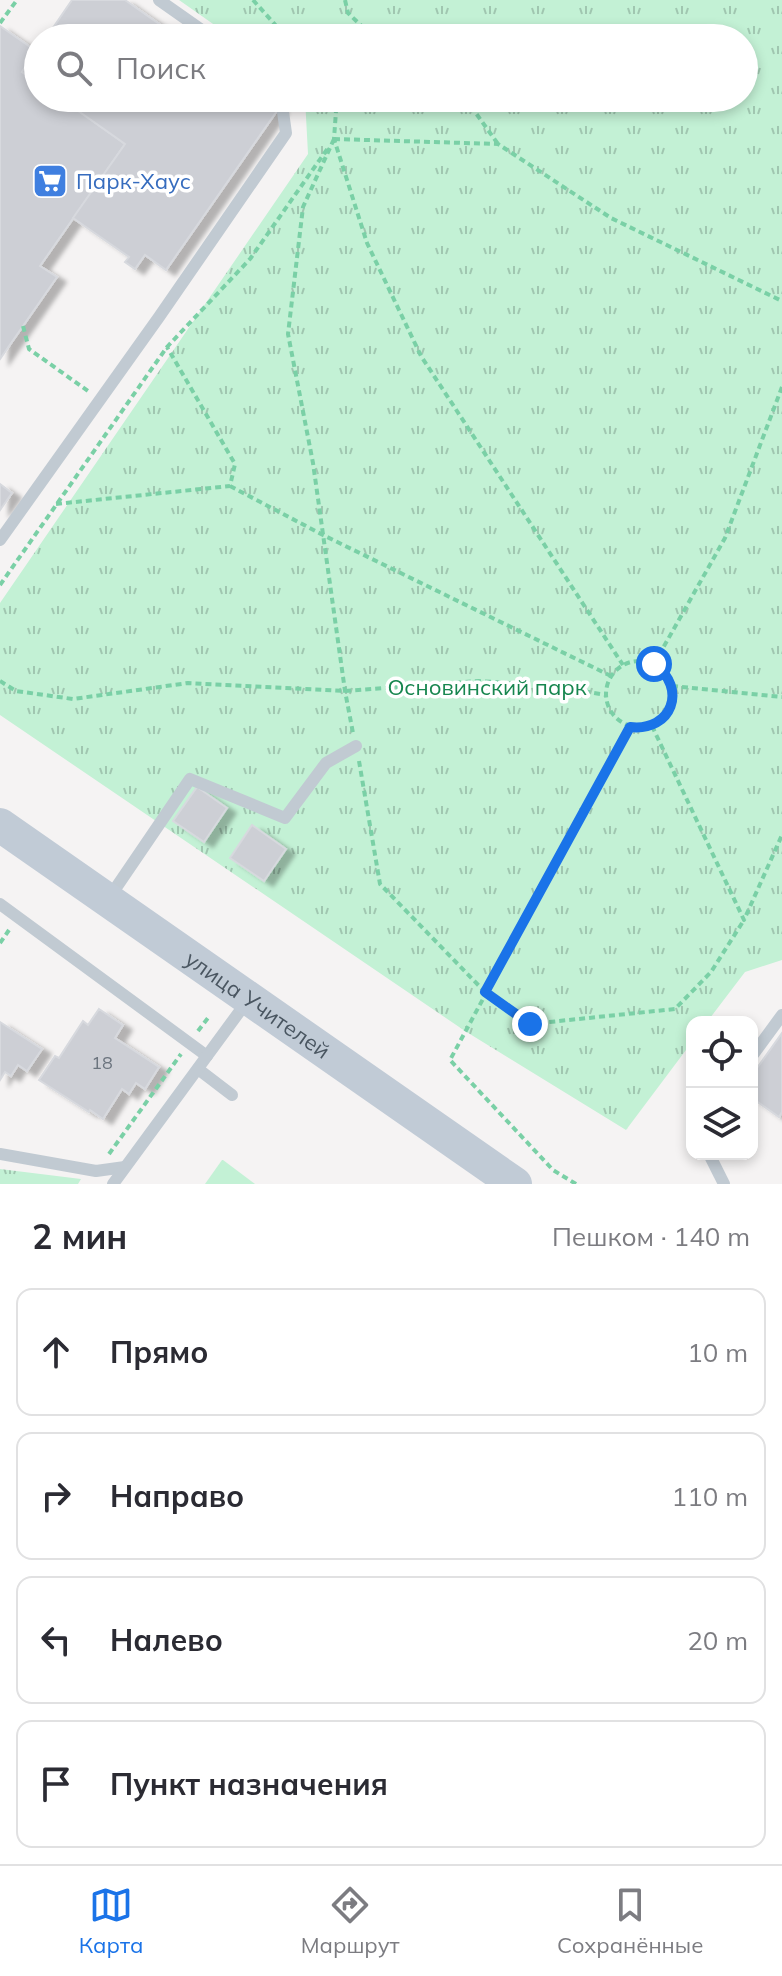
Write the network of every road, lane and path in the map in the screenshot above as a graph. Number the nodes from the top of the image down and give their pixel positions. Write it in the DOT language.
graph roads {
  1 [pos="17,0"];
  2 [pos="159,0"];
  3 [pos="253,0"];
  4 [pos="345,0"];
  5 [pos="0,23"];
  6 [pos="193,24"];
  7 [pos="274,24"];
  8 [pos="359,24"];
  9 [pos="283,112"];
  10 [pos="336,112"];
  11 [pos="475,112"];
  12 [pos="334,139"];
  13 [pos="498,144"];
  14 [pos="782,301"];
  15 [pos="23,326"];
  16 [pos="167,347"];
  17 [pos="782,387"];
  18 [pos="100,399"];
  19 [pos="230,486"];
  20 [pos="56,504"];
  21 [pos="323,535"];
  22 [pos="0,540"];
  23 [pos="0,585"];
  24 [pos="654,664"];
  25 [pos="623,665"];
  26 [pos="611,676"];
  27 [pos="0,681"];
  28 [pos="672,686"];
  29 [pos="345,691"];
  30 [pos="606,695"];
  31 [pos="782,697"];
  32 [pos="652,726"];
  33 [pos="630,727"];
  34 [pos="356,746"];
  35 [pos="0,825"];
  36 [pos="782,835"];
  37 [pos="108,900"];
  38 [pos="0,904"];
  39 [pos="744,920"];
  40 [pos="485,992"];
  41 [pos="250,998"];
  42 [pos="782,1015"];
  43 [pos="758,1048"];
  44 [pos="185,1049"];
  45 [pos="207,1056"];
  46 [pos="198,1069"];
  47 [pos="232,1095"];
  48 [pos="0,1154"];
  49 [pos="712,1160"];
  50 [pos="125,1167"];
  51 [pos="96,1171"];
  52 [pos="113,1184"];
  53 [pos="515,1184"];
  54 [pos="576,1184"];
  55 [pos="724,1184"];
  1 -- 5 [label="path"];
  2 -- 6 [label="lane"];
  3 -- 7 [label="path"];
  4 -- 8 [label="path"];
  9 -- 18 [label="lane"];
  10 -- 12 [label="path"];
  11 -- 13 [label="path"];
  12 -- 13 [label="path"];
  12 -- 16 [label="path"];
  12 -- 21 [label="path"];
  12 -- 25 [label="path"];
  13 -- 14 [label="path"];
  15 -- 18 [label="path"];
  16 -- 19 [label="path"];
  16 -- 20 [label="path"];
  17 -- 24 [label="path"];
  18 -- 22 [label="lane"];
  19 -- 20 [label="path"];
  19 -- 21 [label="path"];
  20 -- 23 [label="path"];
  21 -- 26 [label="path"];
  21 -- 29 [label="path"];
  24 -- 25 [label="path"];
  24 -- 28 [label="path"];
  25 -- 26 [label="path"];
  26 -- 30 [label="path"];
  27 -- 29 [label="path"];
  28 -- 31 [label="path"];
  28 -- 32 [label="path"];
  29 -- 30 [label="path"];
  29 -- 34 [label="path"];
  30 -- 33 [label="path"];
  32 -- 33 [label="path"];
  32 -- 39 [label="path"];
  33 -- 40 [label="path"];
  34 -- 37 [label="lane"];
  34 -- 40 [label="path"];
  35 -- 37 [label="main road, улица Учителей"];
  36 -- 39 [label="path"];
  37 -- 41 [label="main road, улица Учителей"];
  38 -- 45 [label="lane"];
  39 -- 40 [label="path"];
  40 -- 54 [label="path"];
  41 -- 45 [label="lane"];
  41 -- 53 [label="main road, улица Учителей"];
  42 -- 43 [label="lane"];
  44 -- 51 [label="path"];
  45 -- 46 [label="lane"];
  46 -- 47 [label="lane"];
  46 -- 50 [label="lane"];
  48 -- 51 [label="lane"];
  49 -- 55 [label="lane"];
  50 -- 51 [label="lane"];
  50 -- 52 [label="lane"];
}
